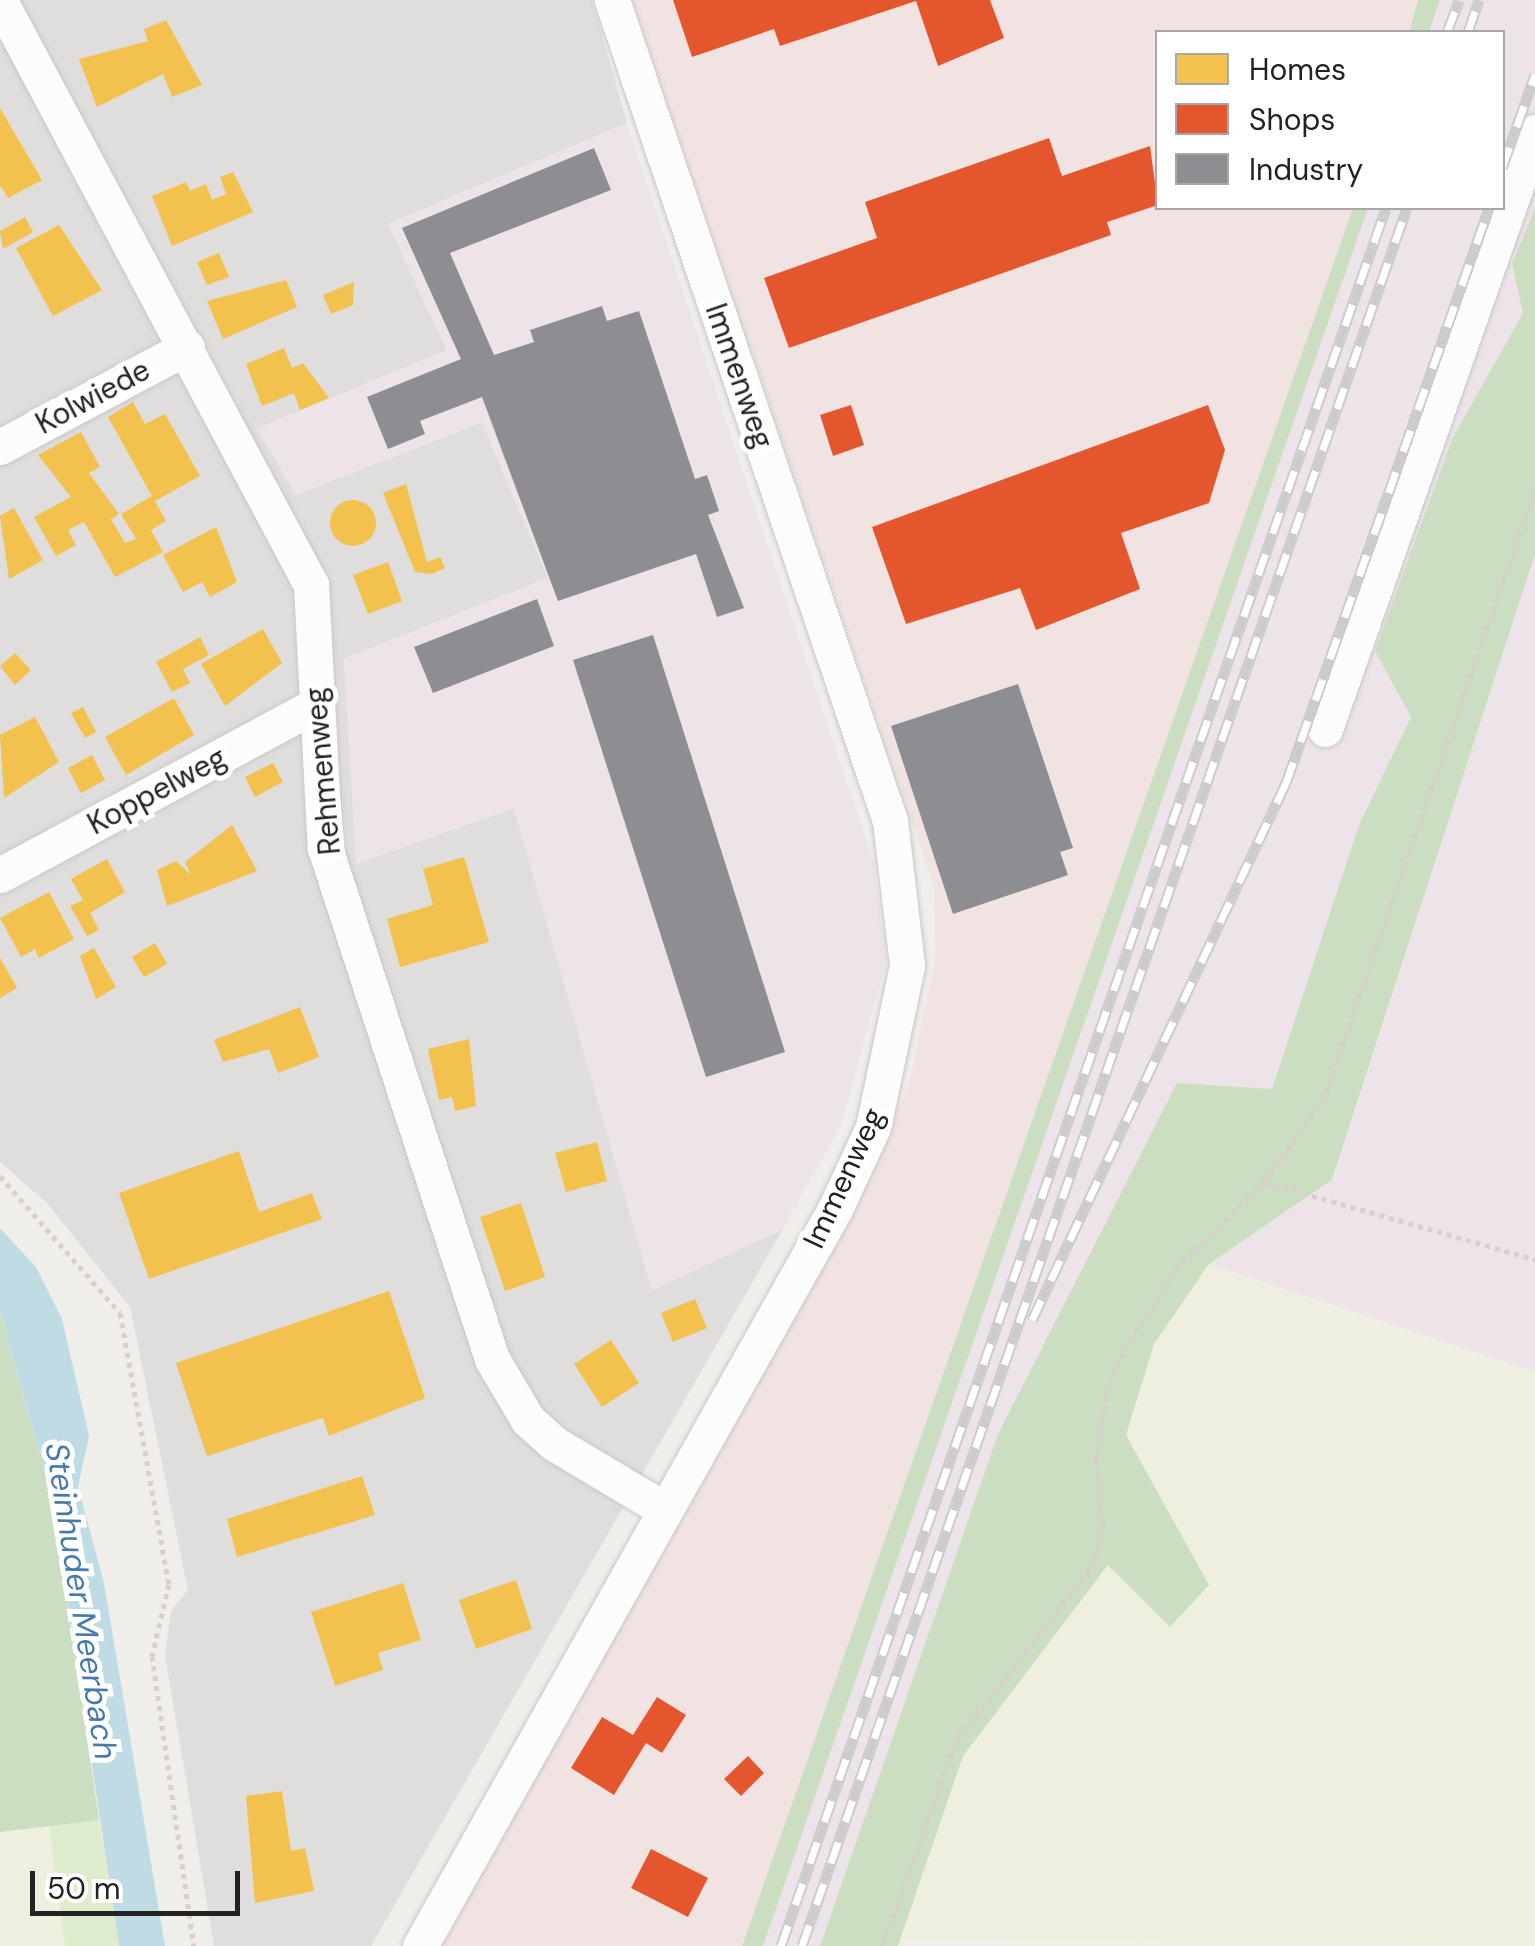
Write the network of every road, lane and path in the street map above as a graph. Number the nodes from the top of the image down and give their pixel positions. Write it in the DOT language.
graph roads {
  1 [pos="612,0"];
  2 [pos="0,1"];
  3 [pos="1535,132"];
  4 [pos="186,347"];
  5 [pos="0,447"];
  6 [pos="1535,490"];
  7 [pos="314,706"];
  8 [pos="1325,729"];
  9 [pos="0,875"];
  10 [pos="0,1176"];
  11 [pos="1264,1182"];
  12 [pos="1535,1259"];
  13 [pos="664,1510"];
  14 [pos="194,1946"];
  15 [pos="420,1946"];
  16 [pos="884,1946"];
  1 -- 13 [label="street, Immenweg"];
  2 -- 4 [label="street, Rehmenweg"];
  3 -- 8 [label="street"];
  4 -- 5 [label="street, Kolwiede"];
  4 -- 7 [label="street, Rehmenweg"];
  6 -- 11 [label="path"];
  7 -- 9 [label="street, Koppelweg"];
  7 -- 13 [label="street, Rehmenweg"];
  10 -- 14 [label="path"];
  11 -- 12 [label="path"];
  11 -- 16 [label="path"];
  13 -- 15 [label="street, Immenweg"];
}
